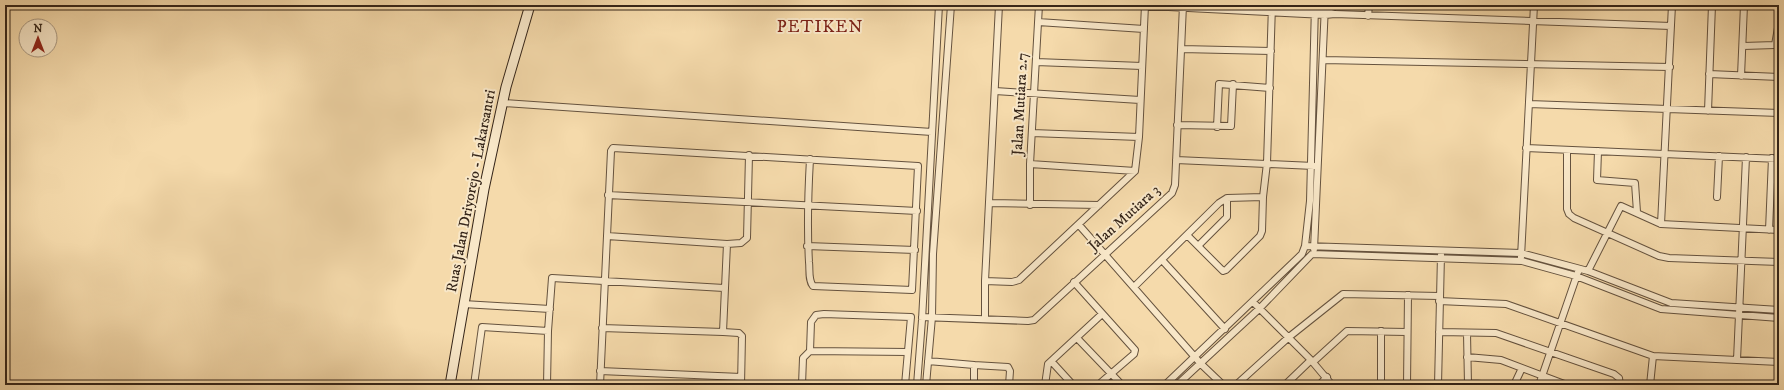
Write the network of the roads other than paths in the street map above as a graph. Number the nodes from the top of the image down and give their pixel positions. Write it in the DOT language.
graph roads {
  1 [pos="530,5"];
  2 [pos="939,5"];
  3 [pos="951,5"];
  4 [pos="999,5"];
  5 [pos="1039,5"];
  6 [pos="1129,5"];
  7 [pos="1145,5"];
  8 [pos="1247,5"];
  9 [pos="1369,5"];
  10 [pos="1534,5"];
  11 [pos="1672,5"];
  12 [pos="1712,5"];
  13 [pos="1744,5"];
  14 [pos="1183,6"];
  15 [pos="1272,8"];
  16 [pos="1315,10"];
  17 [pos="1325,10"];
  18 [pos="1368,16"];
  19 [pos="1534,20"];
  20 [pos="1038,22"];
  21 [pos="1779,22"];
  22 [pos="1671,26"];
  23 [pos="1144,29"];
  24 [pos="1743,46"];
  25 [pos="1181,49"];
  26 [pos="1271,51"];
  27 [pos="1323,60"];
  28 [pos="1036,62"];
  29 [pos="1532,64"];
  30 [pos="1142,66"];
  31 [pos="1670,67"];
  32 [pos="1709,74"];
  33 [pos="1741,76"];
  34 [pos="1779,77"];
  35 [pos="1233,84"];
  36 [pos="1270,88"];
  37 [pos="995,91"];
  38 [pos="1033,94"];
  39 [pos="1140,100"];
  40 [pos="503,103"];
  41 [pos="1529,104"];
  42 [pos="1668,109"];
  43 [pos="1708,111"];
  44 [pos="1779,113"];
  45 [pos="1177,125"];
  46 [pos="1217,127"];
  47 [pos="932,132"];
  48 [pos="1032,133"];
  49 [pos="1139,137"];
  50 [pos="1526,148"];
  51 [pos="1567,150"];
  52 [pos="1598,151"];
  53 [pos="1665,154"];
  54 [pos="749,155"];
  55 [pos="1719,156"];
  56 [pos="1746,157"];
  57 [pos="1772,158"];
  58 [pos="1779,158"];
  59 [pos="810,159"];
  60 [pos="1176,160"];
  61 [pos="1267,163"];
  62 [pos="1030,164"];
  63 [pos="1311,165"];
  64 [pos="1318,166"];
  65 [pos="1135,171"];
  66 [pos="608,195"];
  67 [pos="1263,197"];
  68 [pos="1717,197"];
  69 [pos="1227,198"];
  70 [pos="747,202"];
  71 [pos="990,203"];
  72 [pos="1030,205"];
  73 [pos="807,206"];
  74 [pos="1099,206"];
  75 [pos="917,211"];
  76 [pos="1637,212"];
  77 [pos="1661,224"];
  78 [pos="1079,225"];
  79 [pos="1743,229"];
  80 [pos="1769,230"];
  81 [pos="1779,230"];
  82 [pos="1607,233"];
  83 [pos="1187,235"];
  84 [pos="606,236"];
  85 [pos="727,244"];
  86 [pos="807,246"];
  87 [pos="1198,246"];
  88 [pos="1305,246"];
  89 [pos="1315,246"];
  90 [pos="914,250"];
  91 [pos="1441,250"];
  92 [pos="1521,253"];
  93 [pos="1104,254"];
  94 [pos="1302,254"];
  95 [pos="1312,254"];
  96 [pos="1441,259"];
  97 [pos="1162,260"];
  98 [pos="1522,261"];
  99 [pos="1742,261"];
  100 [pos="1779,262"];
  101 [pos="1579,269"];
  102 [pos="1588,272"];
  103 [pos="1576,276"];
  104 [pos="604,280"];
  105 [pos="985,281"];
  106 [pos="1074,282"];
  107 [pos="1134,287"];
  108 [pos="724,288"];
  109 [pos="1408,295"];
  110 [pos="1439,299"];
  111 [pos="1253,302"];
  112 [pos="463,304"];
  113 [pos="1739,308"];
  114 [pos="550,309"];
  115 [pos="1259,309"];
  116 [pos="1779,310"];
  117 [pos="1102,314"];
  118 [pos="1738,316"];
  119 [pos="922,317"];
  120 [pos="932,317"];
  121 [pos="1779,318"];
  122 [pos="985,319"];
  123 [pos="1560,323"];
  124 [pos="602,328"];
  125 [pos="1225,329"];
  126 [pos="548,331"];
  127 [pos="1381,331"];
  128 [pos="723,332"];
  129 [pos="1407,332"];
  130 [pos="1439,332"];
  131 [pos="1467,333"];
  132 [pos="1289,337"];
  133 [pos="1077,338"];
  134 [pos="810,351"];
  135 [pos="908,352"];
  136 [pos="1551,352"];
  137 [pos="1653,356"];
  138 [pos="1196,357"];
  139 [pos="1466,357"];
  140 [pos="1737,360"];
  141 [pos="928,361"];
  142 [pos="1312,361"];
  143 [pos="1052,362"];
  144 [pos="1779,362"];
  145 [pos="1201,364"];
  146 [pos="974,365"];
  147 [pos="1522,368"];
  148 [pos="600,370"];
  149 [pos="1112,374"];
  150 [pos="1543,376"];
  151 [pos="741,377"];
  152 [pos="1327,377"];
  153 [pos="1468,384"];
  154 [pos="450,385"];
  155 [pos="474,385"];
  156 [pos="547,385"];
  157 [pos="600,385"];
  158 [pos="741,385"];
  159 [pos="802,385"];
  160 [pos="905,385"];
  161 [pos="917,385"];
  162 [pos="926,385"];
  163 [pos="974,385"];
  164 [pos="1009,385"];
  165 [pos="1045,385"];
  166 [pos="1073,385"];
  167 [pos="1098,385"];
  168 [pos="1122,385"];
  169 [pos="1165,385"];
  170 [pos="1177,385"];
  171 [pos="1223,385"];
  172 [pos="1236,385"];
  173 [pos="1285,385"];
  174 [pos="1319,385"];
  175 [pos="1332,385"];
  176 [pos="1381,385"];
  177 [pos="1407,385"];
  178 [pos="1438,385"];
  179 [pos="1493,385"];
  180 [pos="1514,385"];
  181 [pos="1539,385"];
  182 [pos="1567,385"];
  183 [pos="1620,385"];
  184 [pos="1650,385"];
  1 -- 40 [label="main road, Ruas Jalan Driyorejo - Lakarsantri"];
  2 -- 47 [label="street"];
  3 -- 120 [label="street"];
  4 -- 37 [label="street"];
  5 -- 20 [label="street, Jalan Mutiara 2.7"];
  6 -- 7 [label="street"];
  7 -- 14 [label="street"];
  7 -- 23 [label="street"];
  8 -- 15 [label="street"];
  9 -- 18 [label="street"];
  10 -- 19 [label="street"];
  11 -- 22 [label="street"];
  12 -- 32 [label="street"];
  13 -- 24 [label="street"];
  14 -- 15 [label="street"];
  14 -- 25 [label="street, Jalan Mutiara 3"];
  15 -- 16 [label="street"];
  15 -- 26 [label="street"];
  16 -- 17 [label="street"];
  16 -- 63 [label="street"];
  17 -- 18 [label="street"];
  17 -- 27 [label="street"];
  18 -- 19 [label="street"];
  19 -- 22 [label="street"];
  19 -- 29 [label="street"];
  20 -- 23 [label="street"];
  20 -- 28 [label="street, Jalan Mutiara 2.7"];
  21 -- 24 [label="street"];
  22 -- 31 [label="street"];
  23 -- 30 [label="street"];
  24 -- 33 [label="street"];
  25 -- 26 [label="street"];
  25 -- 45 [label="street, Jalan Mutiara 3"];
  26 -- 36 [label="street"];
  27 -- 29 [label="street"];
  27 -- 64 [label="street"];
  28 -- 30 [label="street"];
  28 -- 38 [label="street, Jalan Mutiara 2.7"];
  29 -- 31 [label="street"];
  29 -- 41 [label="street"];
  30 -- 39 [label="street"];
  31 -- 42 [label="street"];
  32 -- 33 [label="street"];
  32 -- 43 [label="street"];
  33 -- 34 [label="street"];
  35 -- 36 [label="street"];
  35 -- 46 [label="street"];
  35 -- 46 [label="street"];
  36 -- 61 [label="street"];
  37 -- 38 [label="street"];
  37 -- 71 [label="street"];
  38 -- 39 [label="street"];
  38 -- 48 [label="street, Jalan Mutiara 2.7"];
  39 -- 49 [label="street"];
  40 -- 47 [label="street"];
  40 -- 112 [label="main road, Ruas Jalan Driyorejo - Lakarsantri"];
  41 -- 42 [label="street"];
  41 -- 50 [label="street"];
  42 -- 43 [label="street"];
  42 -- 53 [label="street"];
  43 -- 44 [label="street"];
  45 -- 46 [label="street"];
  45 -- 60 [label="street, Jalan Mutiara 3"];
  47 -- 119 [label="street"];
  48 -- 49 [label="street"];
  48 -- 62 [label="street, Jalan Mutiara 2.7"];
  49 -- 65 [label="street"];
  50 -- 51 [label="street"];
  50 -- 92 [label="street"];
  51 -- 52 [label="street"];
  51 -- 82 [label="street"];
  52 -- 53 [label="street"];
  52 -- 76 [label="street"];
  53 -- 55 [label="street"];
  53 -- 77 [label="street"];
  54 -- 59 [label="street"];
  54 -- 66 [label="street"];
  54 -- 70 [label="street"];
  55 -- 56 [label="street"];
  55 -- 68 [label="street"];
  56 -- 57 [label="street"];
  56 -- 79 [label="street"];
  57 -- 58 [label="street"];
  57 -- 80 [label="street"];
  59 -- 73 [label="street"];
  59 -- 75 [label="street"];
  60 -- 61 [label="street"];
  60 -- 93 [label="street, Jalan Mutiara 3"];
  61 -- 63 [label="street"];
  61 -- 67 [label="street"];
  62 -- 65 [label="street"];
  62 -- 72 [label="street, Jalan Mutiara 2.7"];
  63 -- 64 [label="street"];
  63 -- 88 [label="street"];
  64 -- 89 [label="street"];
  65 -- 74 [label="street"];
  66 -- 70 [label="street"];
  66 -- 84 [label="street"];
  67 -- 69 [label="street"];
  67 -- 87 [label="street"];
  69 -- 83 [label="street"];
  69 -- 87 [label="street"];
  70 -- 73 [label="street"];
  70 -- 85 [label="street"];
  71 -- 72 [label="street"];
  71 -- 105 [label="street"];
  72 -- 74 [label="street"];
  73 -- 75 [label="street"];
  73 -- 86 [label="street"];
  74 -- 78 [label="street"];
  75 -- 90 [label="street"];
  76 -- 77 [label="street"];
  76 -- 82 [label="street"];
  77 -- 79 [label="street"];
  78 -- 93 [label="street"];
  78 -- 105 [label="street"];
  79 -- 80 [label="street"];
  79 -- 99 [label="street"];
  80 -- 81 [label="street"];
  82 -- 99 [label="street"];
  82 -- 102 [label="street"];
  83 -- 87 [label="street"];
  83 -- 97 [label="street"];
  84 -- 85 [label="street"];
  84 -- 104 [label="street"];
  85 -- 108 [label="street"];
  86 -- 90 [label="street"];
  86 -- 90 [label="street"];
  88 -- 89 [label="street"];
  88 -- 94 [label="street"];
  89 -- 91 [label="street"];
  89 -- 95 [label="street"];
  91 -- 92 [label="street"];
  91 -- 96 [label="street"];
  92 -- 98 [label="street"];
  92 -- 101 [label="street"];
  93 -- 106 [label="street, Jalan Mutiara 3"];
  93 -- 107 [label="street"];
  94 -- 95 [label="street"];
  94 -- 111 [label="street"];
  95 -- 96 [label="street"];
  95 -- 115 [label="street"];
  96 -- 98 [label="street"];
  96 -- 110 [label="street"];
  97 -- 107 [label="street"];
  97 -- 125 [label="street"];
  98 -- 103 [label="street"];
  99 -- 100 [label="street"];
  99 -- 113 [label="street"];
  101 -- 102 [label="street"];
  101 -- 103 [label="street"];
  102 -- 113 [label="street"];
  103 -- 118 [label="street"];
  103 -- 123 [label="street"];
  104 -- 108 [label="street"];
  104 -- 114 [label="street"];
  104 -- 124 [label="street"];
  105 -- 122 [label="street"];
  106 -- 117 [label="street"];
  106 -- 122 [label="street, Jalan Mutiara 3"];
  107 -- 138 [label="street"];
  108 -- 128 [label="street"];
  109 -- 110 [label="street"];
  109 -- 129 [label="street"];
  109 -- 132 [label="street"];
  110 -- 123 [label="street"];
  110 -- 130 [label="street"];
  111 -- 115 [label="street"];
  111 -- 125 [label="street"];
  112 -- 114 [label="street"];
  112 -- 154 [label="main road, Ruas Jalan Driyorejo - Lakarsantri"];
  113 -- 116 [label="street"];
  113 -- 118 [label="street"];
  114 -- 126 [label="street"];
  115 -- 132 [label="street"];
  115 -- 145 [label="street"];
  117 -- 133 [label="street"];
  117 -- 149 [label="street"];
  118 -- 121 [label="street"];
  118 -- 140 [label="street"];
  119 -- 120 [label="street, Jalan Mutiara 3"];
  119 -- 161 [label="street"];
  120 -- 122 [label="street, Jalan Mutiara 3"];
  120 -- 141 [label="street"];
  123 -- 136 [label="street"];
  123 -- 137 [label="street"];
  124 -- 128 [label="street"];
  124 -- 148 [label="street"];
  125 -- 138 [label="street"];
  126 -- 155 [label="street"];
  126 -- 156 [label="street"];
  127 -- 129 [label="street"];
  127 -- 142 [label="street"];
  127 -- 176 [label="street"];
  128 -- 151 [label="street"];
  129 -- 177 [label="street"];
  130 -- 131 [label="street"];
  130 -- 178 [label="street"];
  131 -- 136 [label="street"];
  131 -- 139 [label="street"];
  132 -- 142 [label="street"];
  132 -- 172 [label="street"];
  133 -- 143 [label="street"];
  133 -- 149 [label="street"];
  134 -- 135 [label="street"];
  134 -- 135 [label="street"];
  134 -- 159 [label="street"];
  135 -- 160 [label="street"];
  136 -- 150 [label="street"];
  136 -- 183 [label="street"];
  137 -- 140 [label="street"];
  137 -- 184 [label="street"];
  138 -- 145 [label="street"];
  138 -- 169 [label="street"];
  139 -- 147 [label="street"];
  139 -- 153 [label="street"];
  140 -- 144 [label="street"];
  141 -- 146 [label="street"];
  141 -- 162 [label="street"];
  142 -- 152 [label="street"];
  142 -- 173 [label="street"];
  143 -- 165 [label="street"];
  143 -- 166 [label="street"];
  145 -- 170 [label="street"];
  145 -- 171 [label="street"];
  146 -- 163 [label="street"];
  146 -- 164 [label="street"];
  147 -- 150 [label="street"];
  147 -- 180 [label="street"];
  148 -- 151 [label="street"];
  148 -- 157 [label="street"];
  149 -- 167 [label="street"];
  149 -- 168 [label="street"];
  150 -- 181 [label="street"];
  150 -- 182 [label="street"];
  151 -- 158 [label="street"];
  152 -- 174 [label="street"];
  152 -- 175 [label="street"];
  153 -- 179 [label="street"];
}
